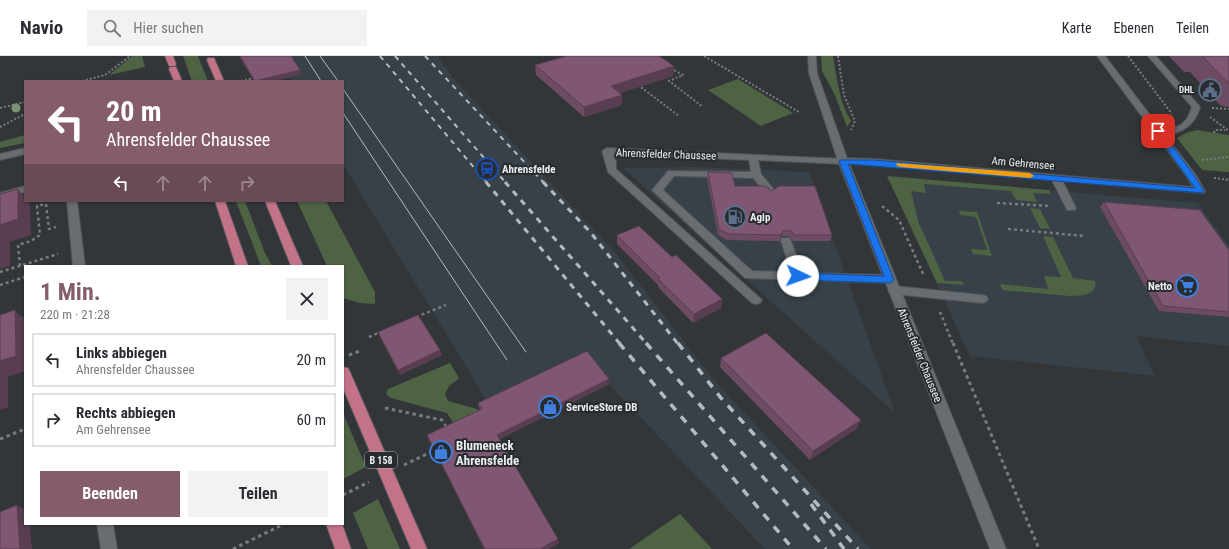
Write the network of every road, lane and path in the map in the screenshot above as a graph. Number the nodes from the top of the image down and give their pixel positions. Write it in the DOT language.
graph roads {
  1 [pos="130,56"];
  2 [pos="170,56"];
  3 [pos="704,56"];
  4 [pos="812,56"];
  5 [pos="838,56"];
  6 [pos="1101,56"];
  7 [pos="1128,56"];
  8 [pos="1152,56"];
  9 [pos="211,60"];
  10 [pos="666,64"];
  11 [pos="256,77"];
  12 [pos="87,80"];
  13 [pos="178,80"];
  14 [pos="220,80"];
  15 [pos="245,80"];
  16 [pos="636,84"];
  17 [pos="24,102"];
  18 [pos="703,107"];
  19 [pos="1196,107"];
  20 [pos="0,108"];
  21 [pos="799,112"];
  22 [pos="24,115"];
  23 [pos="679,116"];
  24 [pos="855,121"];
  25 [pos="0,127"];
  26 [pos="1182,128"];
  27 [pos="1226,130"];
  28 [pos="1158,131"];
  29 [pos="1229,131"];
  30 [pos="1214,133"];
  31 [pos="24,151"];
  32 [pos="0,157"];
  33 [pos="753,157"];
  34 [pos="1229,157"];
  35 [pos="843,161"];
  36 [pos="1196,161"];
  37 [pos="756,175"];
  38 [pos="1056,178"];
  39 [pos="24,189"];
  40 [pos="771,192"];
  41 [pos="0,196"];
  42 [pos="72,202"];
  43 [pos="220,202"];
  44 [pos="270,202"];
  45 [pos="997,203"];
  46 [pos="1071,208"];
  47 [pos="899,220"];
  48 [pos="56,227"];
  49 [pos="1008,230"];
  50 [pos="1085,236"];
  51 [pos="786,241"];
  52 [pos="58,254"];
  53 [pos="79,265"];
  54 [pos="242,265"];
  55 [pos="297,265"];
  56 [pos="20,266"];
  57 [pos="0,272"];
  58 [pos="798,276"];
  59 [pos="24,277"];
  60 [pos="0,285"];
  61 [pos="892,285"];
  62 [pos="932,294"];
  63 [pos="982,299"];
  64 [pos="756,300"];
  65 [pos="446,305"];
  66 [pos="24,317"];
  67 [pos="19,319"];
  68 [pos="411,319"];
  69 [pos="383,331"];
  70 [pos="369,336"];
  71 [pos="344,374"];
  72 [pos="386,408"];
  73 [pos="24,429"];
  74 [pos="450,434"];
  75 [pos="0,439"];
  76 [pos="431,452"];
  77 [pos="412,461"];
  78 [pos="106,525"];
  79 [pos="282,525"];
  80 [pos="334,525"];
  81 [pos="110,549"];
  82 [pos="233,549"];
  83 [pos="343,549"];
  84 [pos="418,549"];
  85 [pos="998,549"];
  86 [pos="1039,549"];
  1 -- 12 [label="path"];
  2 -- 13 [label="main road"];
  3 -- 21 [label="path"];
  4 -- 35 [label="street, Ahrensfelder Chaussee"];
  5 -- 24 [label="path"];
  6 -- 28 [label="street"];
  7 -- 26 [label="path"];
  8 -- 19 [label="street"];
  9 -- 14 [label="main road"];
  10 -- 18 [label="path"];
  11 -- 15 [label="path"];
  16 -- 23 [label="path"];
  17 -- 20 [label="path"];
  19 -- 26 [label="street"];
  19 -- 27 [label="path"];
  22 -- 25 [label="path"];
  26 -- 28 [label="street"];
  27 -- 29 [label="path"];
  27 -- 30 [label="path"];
  28 -- 38 [label="street, Am Gehrensee"];
  31 -- 32 [label="street"];
  33 -- 35 [label="street, Ahrensfelder Chaussee"];
  33 -- 37 [label="street"];
  33 -- 64 [label="street, Ahrensfelder Chaussee"];
  34 -- 36 [label="path"];
  35 -- 38 [label="street, Am Gehrensee"];
  35 -- 61 [label="street, Ahrensfelder Chaussee"];
  37 -- 40 [label="street"];
  37 -- 58 [label="street"];
  38 -- 46 [label="street"];
  39 -- 41 [label="street"];
  42 -- 53 [label="street"];
  43 -- 54 [label="main road"];
  44 -- 55 [label="main road"];
  45 -- 46 [label="path"];
  47 -- 62 [label="path"];
  48 -- 56 [label="path"];
  49 -- 50 [label="path"];
  51 -- 58 [label="street"];
  52 -- 56 [label="path"];
  56 -- 57 [label="path"];
  58 -- 61 [label="street"];
  59 -- 60 [label="path"];
  61 -- 62 [label="street"];
  61 -- 85 [label="street, Ahrensfelder Chaussee"];
  62 -- 63 [label="street"];
  62 -- 86 [label="path"];
  65 -- 68 [label="path"];
  66 -- 67 [label="path"];
  69 -- 70 [label="path"];
  71 -- 84 [label="main road, B 158"];
  72 -- 74 [label="path"];
  73 -- 75 [label="path"];
  76 -- 77 [label="path"];
  78 -- 81 [label="street"];
  79 -- 82 [label="path"];
  80 -- 83 [label="main road"];
}
